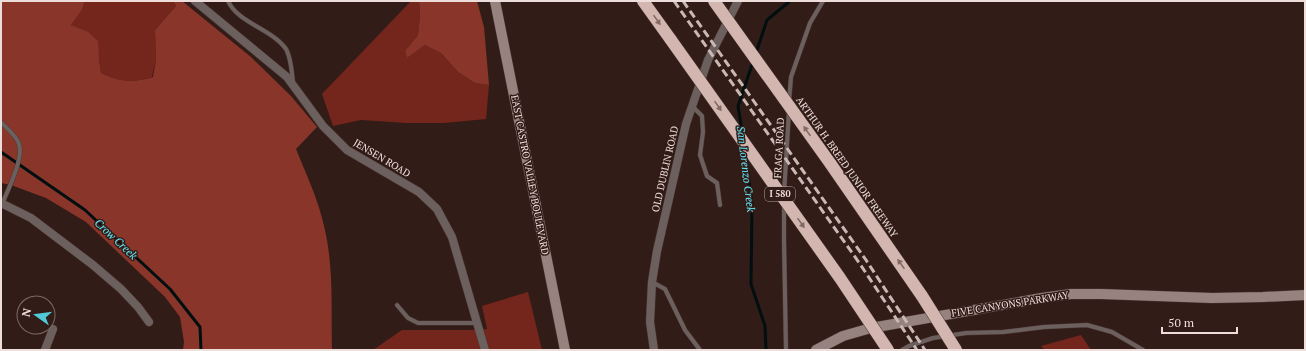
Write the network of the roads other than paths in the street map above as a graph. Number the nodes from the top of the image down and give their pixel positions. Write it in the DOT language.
graph roads {
  1 [pos="195,1"];
  2 [pos="228,1"];
  3 [pos="495,1"];
  4 [pos="643,1"];
  5 [pos="714,1"];
  6 [pos="738,1"];
  7 [pos="823,1"];
  8 [pos="294,87"];
  9 [pos="692,106"];
  10 [pos="1,122"];
  11 [pos="2,204"];
  12 [pos="720,205"];
  13 [pos="652,282"];
  14 [pos="1305,295"];
  15 [pos="397,305"];
  16 [pos="149,322"];
  17 [pos="478,323"];
  18 [pos="51,335"];
  19 [pos="45,350"];
  20 [pos="485,350"];
  21 [pos="565,350"];
  22 [pos="654,350"];
  23 [pos="700,350"];
  24 [pos="786,350"];
  25 [pos="816,350"];
  26 [pos="888,350"];
  27 [pos="902,350"];
  28 [pos="956,350"];
  29 [pos="1143,350"];
  1 -- 8 [label="street, JENSEN ROAD"];
  2 -- 8 [label="lane"];
  3 -- 21 [label="main road, EAST CASTRO VALLEY BOULEVARD"];
  4 -- 26 [label="highway, I 580, one-way, bridge"];
  28 -- 5 [label="highway, ARTHUR H. BREED JUNIOR FREEWAY, one-way, bridge"];
  6 -- 9 [label="street, OLD DUBLIN ROAD"];
  7 -- 24 [label="lane, FRAGA ROAD"];
  8 -- 17 [label="street, JENSEN ROAD"];
  9 -- 12 [label="lane"];
  9 -- 13 [label="street, OLD DUBLIN ROAD"];
  10 -- 11 [label="lane"];
  11 -- 16 [label="street"];
  13 -- 22 [label="street, OLD DUBLIN ROAD"];
  13 -- 23 [label="lane"];
  14 -- 25 [label="main road, FIVE CANYONS PARKWAY"];
  15 -- 17 [label="lane"];
  17 -- 20 [label="street, JENSEN ROAD"];
  18 -- 19 [label="street"];
  27 -- 29 [label="lane"];
}
